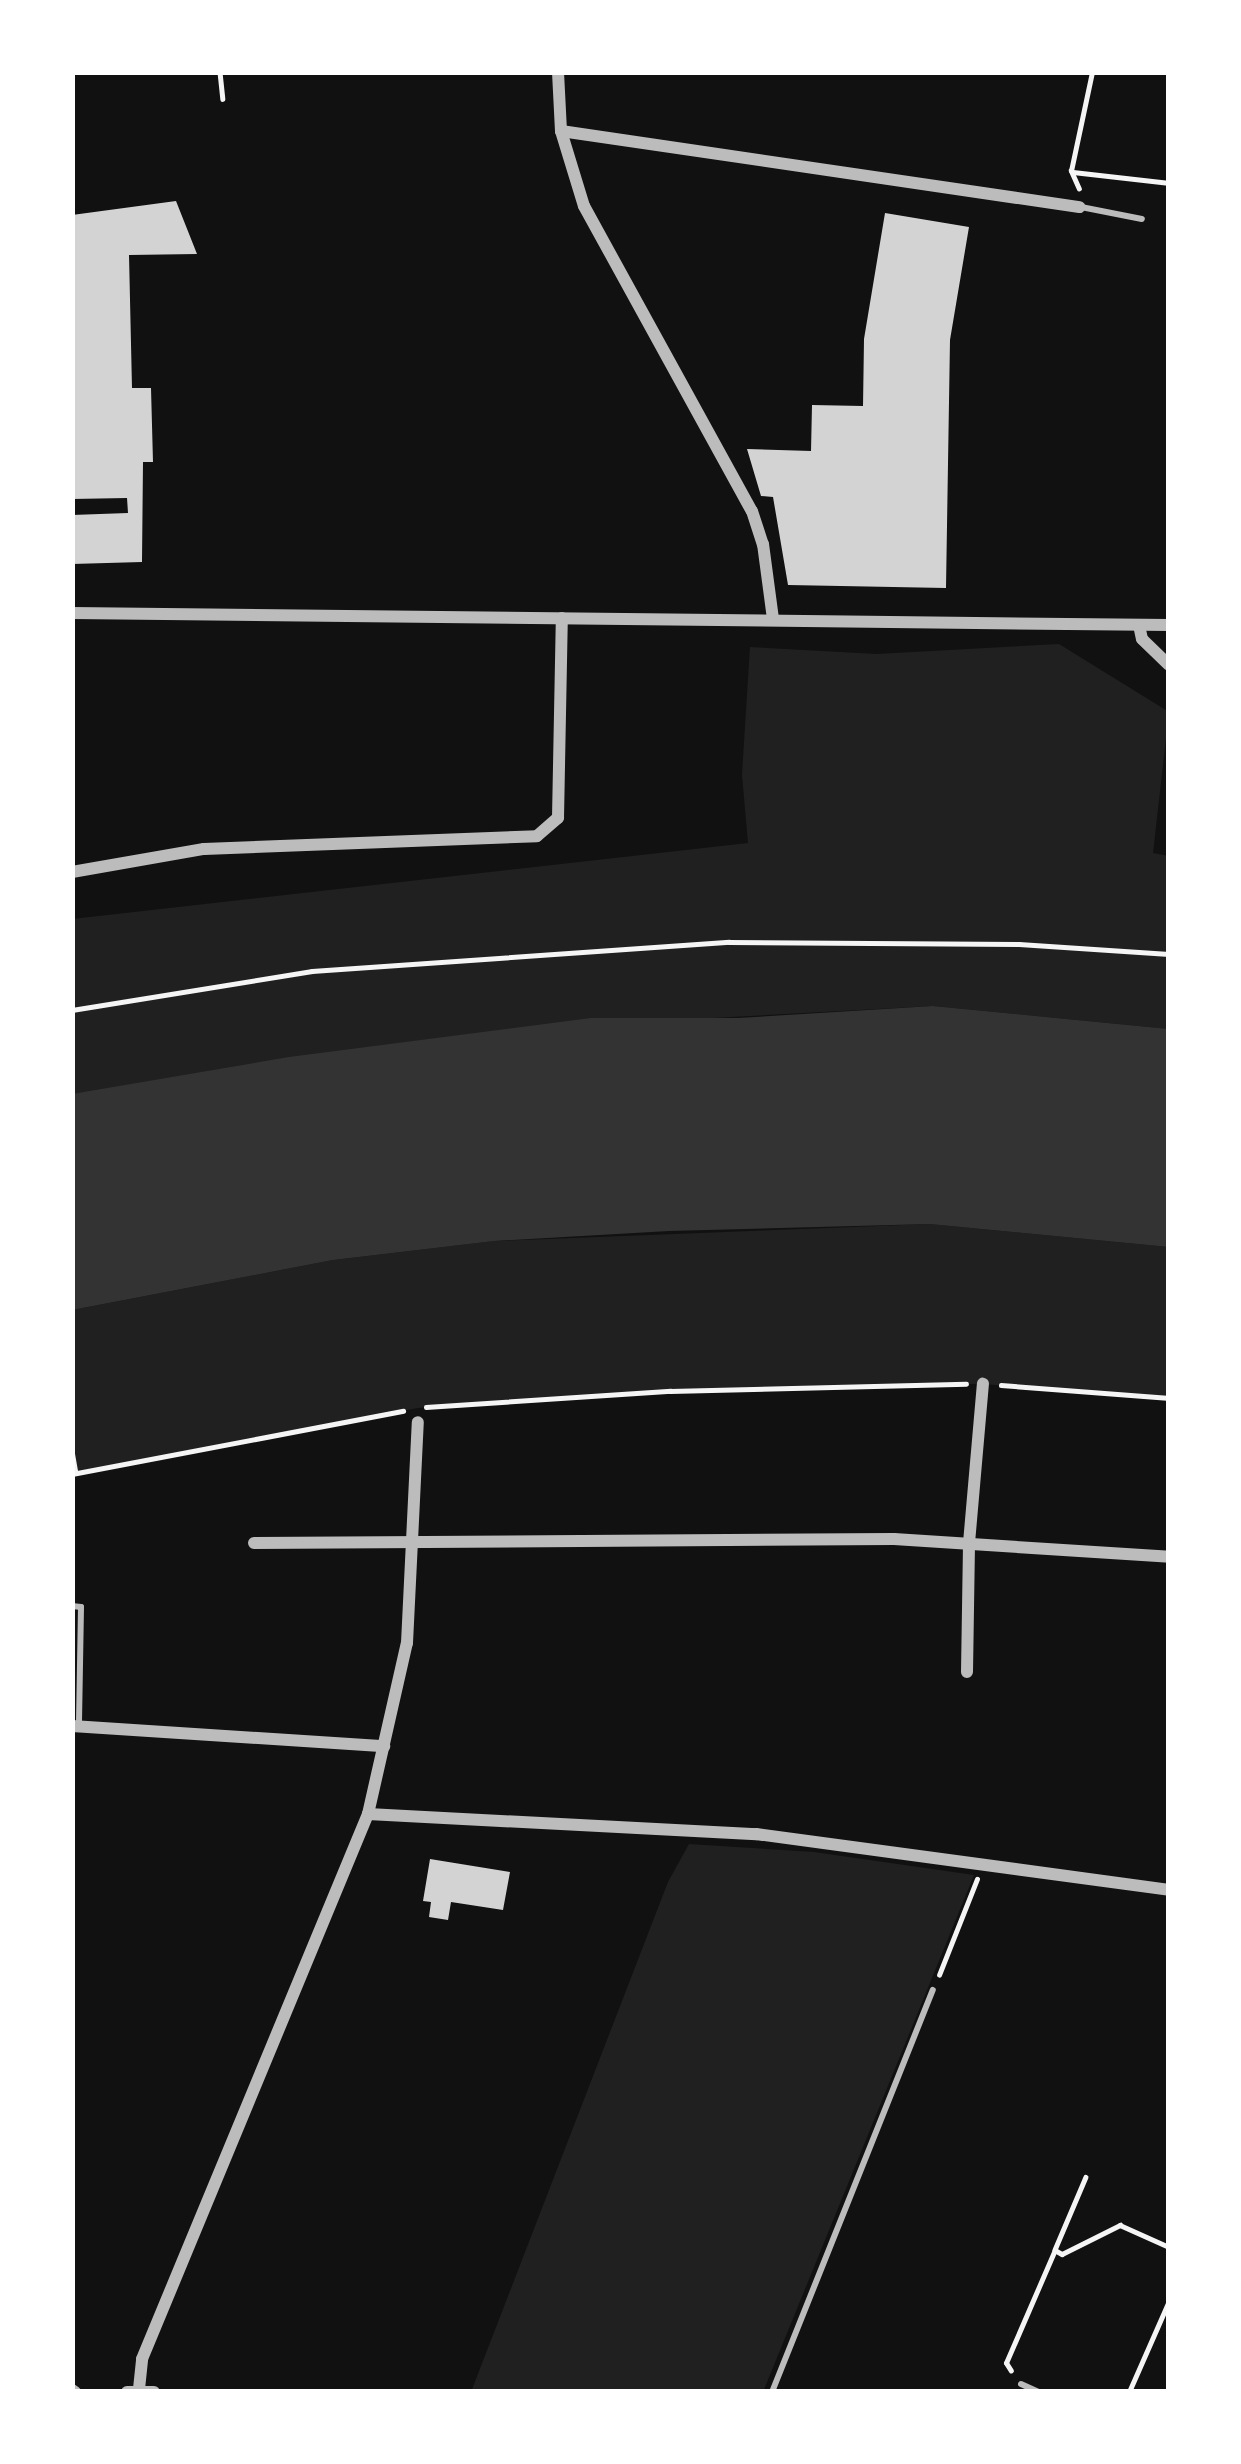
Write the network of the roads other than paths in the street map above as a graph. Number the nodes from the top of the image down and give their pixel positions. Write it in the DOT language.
graph roads {
  1 [pos="558,72"];
  2 [pos="561,131"];
  3 [pos="1079,207"];
  4 [pos="1142,219"];
  5 [pos="72,613"];
  6 [pos="562,617"];
  7 [pos="772,619"];
  8 [pos="1139,625"];
  9 [pos="1169,626"];
  10 [pos="1169,665"];
  11 [pos="72,872"];
  12 [pos="983,1384"];
  13 [pos="418,1422"];
  14 [pos="412,1541"];
  15 [pos="254,1543"];
  16 [pos="969,1543"];
  17 [pos="1169,1557"];
  18 [pos="72,1606"];
  19 [pos="967,1672"];
  20 [pos="76,1726"];
  21 [pos="385,1746"];
  22 [pos="368,1814"];
  23 [pos="1169,1890"];
  24 [pos="933,1990"];
  25 [pos="1021,2384"];
  26 [pos="133,2390"];
  27 [pos="154,2392"];
  28 [pos="772,2392"];
  29 [pos="1039,2392"];
  1 -- 2 [label="street"];
  2 -- 3 [label="street"];
  2 -- 7 [label="street"];
  3 -- 4 [label="lane"];
  5 -- 6 [label="street"];
  6 -- 7 [label="street"];
  6 -- 11 [label="street"];
  7 -- 8 [label="street"];
  8 -- 9 [label="street"];
  8 -- 10 [label="street"];
  12 -- 16 [label="street"];
  13 -- 14 [label="street"];
  14 -- 15 [label="street"];
  14 -- 16 [label="street"];
  14 -- 21 [label="street"];
  16 -- 17 [label="street"];
  16 -- 19 [label="street"];
  18 -- 20 [label="lane"];
  20 -- 21 [label="street"];
  21 -- 22 [label="street"];
  22 -- 23 [label="street"];
  22 -- 26 [label="street"];
  24 -- 28 [label="lane"];
  25 -- 29 [label="lane"];
  26 -- 27 [label="street"];
}
